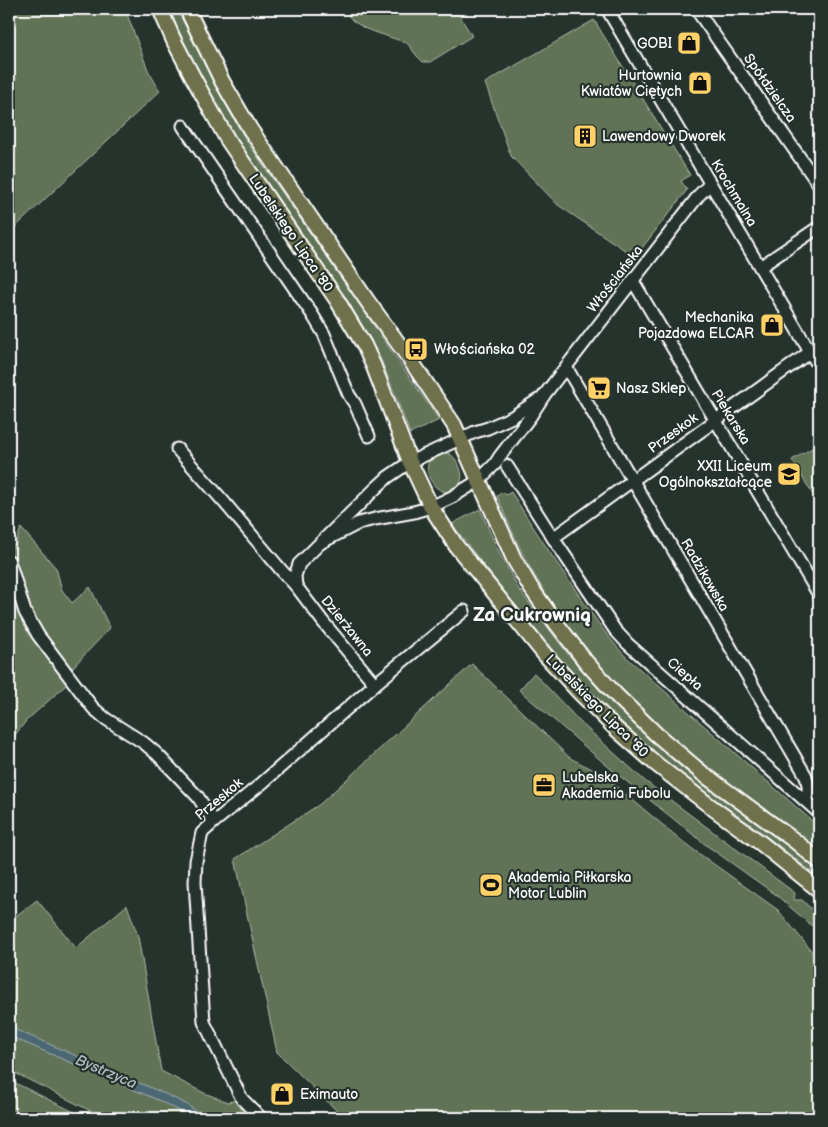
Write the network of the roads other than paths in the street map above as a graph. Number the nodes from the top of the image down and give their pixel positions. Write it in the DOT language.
graph roads {
  1 [pos="160,9"];
  2 [pos="187,9"];
  3 [pos="607,9"];
  4 [pos="696,9"];
  5 [pos="182,126"];
  6 [pos="710,184"];
  7 [pos="819,185"];
  8 [pos="819,226"];
  9 [pos="760,267"];
  10 [pos="633,281"];
  11 [pos="810,352"];
  12 [pos="819,367"];
  13 [pos="566,368"];
  14 [pos="545,394"];
  15 [pos="716,421"];
  16 [pos="369,436"];
  17 [pos="461,439"];
  18 [pos="177,449"];
  19 [pos="410,462"];
  20 [pos="507,466"];
  21 [pos="633,480"];
  22 [pos="478,481"];
  23 [pos="431,507"];
  24 [pos="553,538"];
  25 [pos="322,542"];
  26 [pos="9,561"];
  27 [pos="296,586"];
  28 [pos="819,594"];
  29 [pos="464,611"];
  30 [pos="376,684"];
  31 [pos="805,800"];
  32 [pos="819,813"];
  33 [pos="214,822"];
  34 [pos="819,861"];
  35 [pos="819,890"];
  36 [pos="262,1118"];
  1 -- 19 [label="main road, Lubelskiego Lipca '80"];
  2 -- 17 [label="main road, Lubelskiego Lipca '80"];
  3 -- 6 [label="street, Krochmalna"];
  4 -- 7 [label="street, Spółdzielcza"];
  5 -- 16 [label="street"];
  6 -- 9 [label="street, Krochmalna"];
  6 -- 10 [label="street, Włościańska"];
  8 -- 9 [label="street"];
  9 -- 11 [label="street, Krochmalna"];
  10 -- 13 [label="street, Włościańska"];
  10 -- 15 [label="street, Piekarska"];
  11 -- 12 [label="street, Krochmalna"];
  11 -- 15 [label="street, Przeskok"];
  13 -- 14 [label="street, Włościańska"];
  13 -- 21 [label="street, Radzikowska"];
  14 -- 17 [label="street, Włościańska"];
  14 -- 22 [label="street, Włościańska"];
  15 -- 21 [label="street, Przeskok"];
  15 -- 28 [label="street, Piekarska"];
  17 -- 19 [label="street, Włościańska"];
  17 -- 22 [label="main road, Lubelskiego Lipca '80"];
  18 -- 27 [label="street, Dzierżawna"];
  19 -- 23 [label="main road, Lubelskiego Lipca '80"];
  19 -- 25 [label="street"];
  20 -- 24 [label="street"];
  21 -- 24 [label="street, Przeskok"];
  21 -- 31 [label="street, Radzikowska"];
  22 -- 23 [label="street, Włościańska"];
  22 -- 34 [label="main road, Lubelskiego Lipca '80"];
  23 -- 25 [label="street"];
  23 -- 35 [label="main road, Lubelskiego Lipca '80"];
  24 -- 31 [label="street, Ciepła"];
  25 -- 27 [label="street"];
  26 -- 33 [label="street"];
  27 -- 30 [label="street, Dzierżawna"];
  29 -- 30 [label="street, Przeskok"];
  30 -- 33 [label="street, Przeskok"];
  31 -- 32 [label="street, Ciepła"];
  33 -- 36 [label="street, Przeskok"];
}
